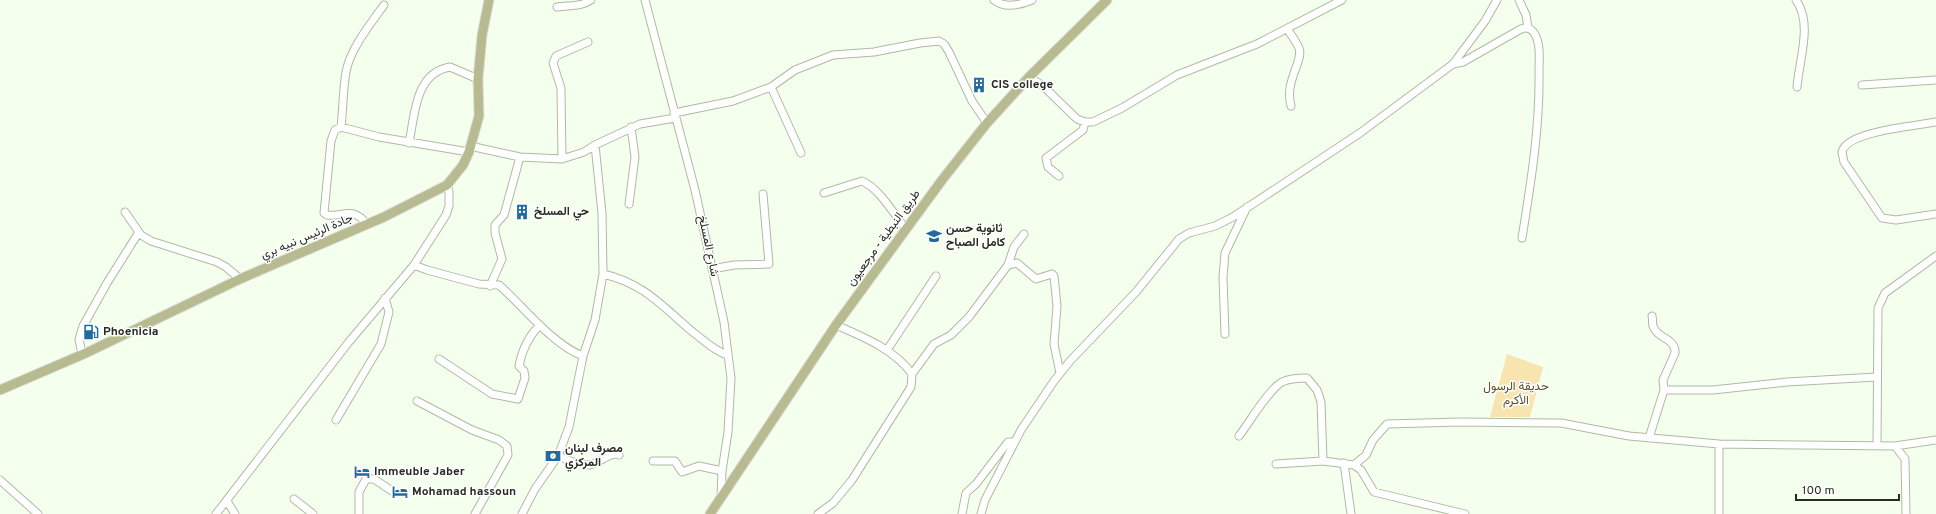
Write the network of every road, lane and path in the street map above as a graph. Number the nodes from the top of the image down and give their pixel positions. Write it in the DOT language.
graph roads {
  1 [pos="489,0"];
  2 [pos="591,0"];
  3 [pos="645,0"];
  4 [pos="994,0"];
  5 [pos="1032,0"];
  6 [pos="1107,0"];
  7 [pos="1342,0"];
  8 [pos="1497,0"];
  9 [pos="1519,0"];
  10 [pos="1796,0"];
  11 [pos="384,5"];
  12 [pos="558,7"];
  13 [pos="1528,28"];
  14 [pos="1287,29"];
  15 [pos="588,42"];
  16 [pos="1453,64"];
  17 [pos="1029,76"];
  18 [pos="478,79"];
  19 [pos="1936,80"];
  20 [pos="1862,85"];
  21 [pos="771,87"];
  22 [pos="1797,87"];
  23 [pos="1291,106"];
  24 [pos="674,116"];
  25 [pos="1085,122"];
  26 [pos="1936,122"];
  27 [pos="987,123"];
  28 [pos="341,127"];
  29 [pos="632,127"];
  30 [pos="409,143"];
  31 [pos="595,145"];
  32 [pos="470,149"];
  33 [pos="801,153"];
  34 [pos="520,157"];
  35 [pos="562,159"];
  36 [pos="1059,176"];
  37 [pos="447,185"];
  38 [pos="824,192"];
  39 [pos="763,194"];
  40 [pos="629,204"];
  41 [pos="1248,206"];
  42 [pos="125,212"];
  43 [pos="1936,214"];
  44 [pos="367,224"];
  45 [pos="905,228"];
  46 [pos="139,232"];
  47 [pos="1024,234"];
  48 [pos="1522,238"];
  49 [pos="1936,256"];
  50 [pos="414,265"];
  51 [pos="1008,265"];
  52 [pos="712,268"];
  53 [pos="603,274"];
  54 [pos="936,276"];
  55 [pos="240,279"];
  56 [pos="490,286"];
  57 [pos="385,298"];
  58 [pos="1652,316"];
  59 [pos="836,325"];
  60 [pos="539,326"];
  61 [pos="1225,334"];
  62 [pos="887,350"];
  63 [pos="82,354"];
  64 [pos="727,354"];
  65 [pos="583,356"];
  66 [pos="439,359"];
  67 [pos="1060,373"];
  68 [pos="912,374"];
  69 [pos="1876,377"];
  70 [pos="0,390"];
  71 [pos="1664,390"];
  72 [pos="417,401"];
  73 [pos="336,420"];
  74 [pos="1239,436"];
  75 [pos="1649,438"];
  76 [pos="1936,440"];
  77 [pos="1015,442"];
  78 [pos="1719,444"];
  79 [pos="1877,446"];
  80 [pos="1895,446"];
  81 [pos="619,455"];
  82 [pos="558,456"];
  83 [pos="653,461"];
  84 [pos="1323,461"];
  85 [pos="1344,463"];
  86 [pos="1276,464"];
  87 [pos="1354,464"];
  88 [pos="722,470"];
  89 [pos="0,480"];
  90 [pos="392,491"];
  91 [pos="721,497"];
  92 [pos="294,499"];
  93 [pos="227,500"];
  94 [pos="38,514"];
  95 [pos="216,514"];
  96 [pos="235,514"];
  97 [pos="313,514"];
  98 [pos="359,514"];
  99 [pos="476,514"];
  100 [pos="522,514"];
  101 [pos="710,514"];
  102 [pos="818,514"];
  103 [pos="962,514"];
  104 [pos="981,514"];
  105 [pos="1351,514"];
  106 [pos="1465,514"];
  107 [pos="1719,514"];
  108 [pos="1906,514"];
  1 -- 18 [label="main road, جادة الرئيس نبيه بري"];
  2 -- 12 [label="street"];
  3 -- 24 [label="street, شارع المسلخ"];
  4 -- 5 [label="street"];
  6 -- 17 [label="main road, طريق النبطية - مرجعيون"];
  7 -- 14 [label="street"];
  8 -- 16 [label="street"];
  9 -- 13 [label="street"];
  10 -- 22 [label="street"];
  11 -- 28 [label="street"];
  13 -- 16 [label="street"];
  13 -- 48 [label="street"];
  14 -- 23 [label="street"];
  14 -- 25 [label="street"];
  15 -- 35 [label="street"];
  16 -- 41 [label="street"];
  17 -- 25 [label="street"];
  17 -- 27 [label="main road, طريق النبطية - مرجعيون"];
  18 -- 30 [label="street"];
  18 -- 32 [label="main road, جادة الرئيس نبيه بري"];
  19 -- 20 [label="street"];
  21 -- 24 [label="street"];
  21 -- 27 [label="street"];
  21 -- 33 [label="street"];
  24 -- 29 [label="street"];
  24 -- 52 [label="street, شارع المسلخ"];
  25 -- 36 [label="street"];
  26 -- 43 [label="street"];
  27 -- 45 [label="main road, طريق النبطية - مرجعيون"];
  28 -- 30 [label="street"];
  28 -- 44 [label="street"];
  29 -- 31 [label="street"];
  29 -- 40 [label="street"];
  30 -- 32 [label="street"];
  31 -- 35 [label="street"];
  31 -- 53 [label="street"];
  32 -- 34 [label="street"];
  32 -- 37 [label="main road, جادة الرئيس نبيه بري"];
  34 -- 35 [label="street"];
  34 -- 56 [label="street"];
  37 -- 44 [label="main road, جادة الرئيس نبيه بري"];
  37 -- 50 [label="street"];
  38 -- 45 [label="street"];
  39 -- 52 [label="street"];
  41 -- 61 [label="street"];
  41 -- 67 [label="street"];
  42 -- 46 [label="street"];
  44 -- 55 [label="main road, جادة الرئيس نبيه بري"];
  45 -- 59 [label="main road, طريق النبطية - مرجعيون"];
  46 -- 55 [label="street"];
  46 -- 63 [label="street"];
  47 -- 51 [label="street"];
  49 -- 69 [label="street"];
  50 -- 56 [label="street"];
  50 -- 57 [label="street"];
  51 -- 67 [label="street"];
  51 -- 68 [label="street"];
  52 -- 64 [label="street, شارع المسلخ"];
  53 -- 64 [label="street"];
  53 -- 65 [label="street"];
  54 -- 62 [label="street"];
  55 -- 63 [label="main road, جادة الرئيس نبيه بري"];
  56 -- 60 [label="street"];
  57 -- 73 [label="street"];
  57 -- 93 [label="street"];
  58 -- 71 [label="street"];
  59 -- 62 [label="street"];
  59 -- 91 [label="main road, طريق النبطية - مرجعيون"];
  60 -- 65 [label="street"];
  60 -- 66 [label="street"];
  62 -- 68 [label="street"];
  63 -- 70 [label="main road, جادة الرئيس نبيه بري"];
  64 -- 88 [label="street, شارع المسلخ"];
  65 -- 82 [label="street"];
  67 -- 77 [label="street"];
  68 -- 102 [label="street"];
  69 -- 71 [label="street"];
  69 -- 79 [label="street"];
  71 -- 75 [label="street"];
  72 -- 99 [label="street"];
  74 -- 84 [label="street"];
  75 -- 78 [label="street"];
  75 -- 87 [label="street"];
  76 -- 80 [label="street"];
  77 -- 103 [label="street"];
  77 -- 104 [label="street"];
  78 -- 79 [label="street"];
  78 -- 107 [label="street"];
  79 -- 80 [label="street"];
  80 -- 108 [label="street"];
  81 -- 82 [label="street"];
  82 -- 100 [label="street"];
  83 -- 88 [label="street"];
  84 -- 85 [label="street"];
  84 -- 86 [label="street"];
  85 -- 87 [label="street"];
  85 -- 105 [label="street"];
  87 -- 106 [label="street"];
  88 -- 91 [label="street, شارع المسلخ"];
  89 -- 94 [label="street"];
  90 -- 98 [label="street"];
  91 -- 101 [label="main road, طريق النبطية - مرجعيون"];
  92 -- 97 [label="street"];
  93 -- 95 [label="street"];
  93 -- 96 [label="street"];
}
